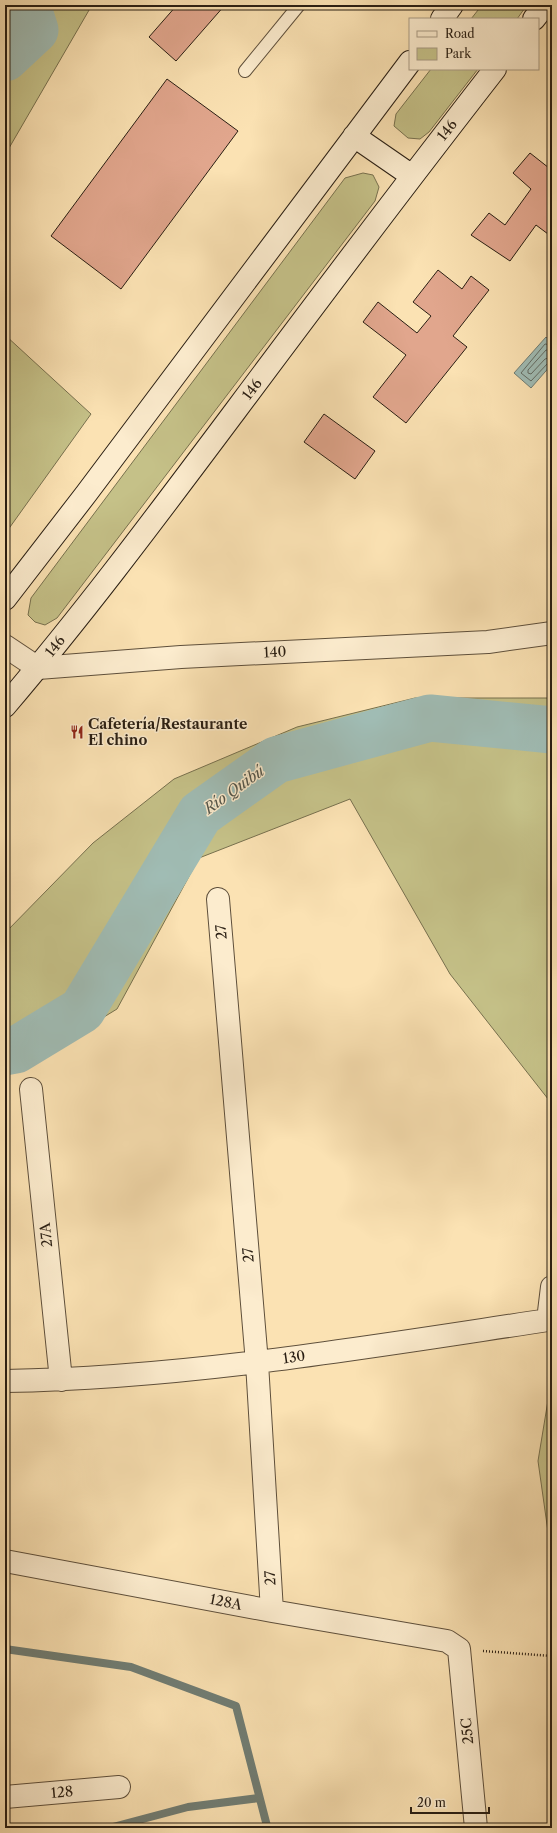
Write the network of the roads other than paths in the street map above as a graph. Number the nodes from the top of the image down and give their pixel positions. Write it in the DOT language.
graph roads {
  1 [pos="299,5"];
  2 [pos="452,5"];
  3 [pos="545,5"];
  4 [pos="443,18"];
  5 [pos="535,18"];
  6 [pos="409,63"];
  7 [pos="494,70"];
  8 [pos="245,71"];
  9 [pos="354,136"];
  10 [pos="412,176"];
  11 [pos="5,600"];
  12 [pos="552,633"];
  13 [pos="5,646"];
  14 [pos="38,668"];
  15 [pos="5,706"];
  16 [pos="218,899"];
  17 [pos="31,1089"];
  18 [pos="552,1287"];
  19 [pos="257,1363"];
  20 [pos="61,1380"];
  21 [pos="5,1381"];
  22 [pos="5,1561"];
  23 [pos="272,1611"];
  24 [pos="453,1645"];
  25 [pos="118,1787"];
  26 [pos="5,1797"];
  27 [pos="476,1828"];
  1 -- 8 [label="lane"];
  2 -- 4 [label="street"];
  3 -- 5 [label="street"];
  6 -- 9 [label="street"];
  7 -- 10 [label="street, 146"];
  9 -- 10 [label="street"];
  9 -- 11 [label="street"];
  10 -- 14 [label="street, 146"];
  12 -- 14 [label="street, 140"];
  13 -- 14 [label="street"];
  14 -- 15 [label="street, 146"];
  16 -- 19 [label="street, 27"];
  17 -- 20 [label="street, 27A"];
  18 -- 19 [label="street, 130"];
  19 -- 20 [label="street, 130"];
  19 -- 23 [label="street, 27"];
  20 -- 21 [label="street, 130"];
  22 -- 23 [label="street, 128A"];
  23 -- 24 [label="street, 128A"];
  24 -- 27 [label="street, 25C"];
  25 -- 26 [label="street, 128"];
}
